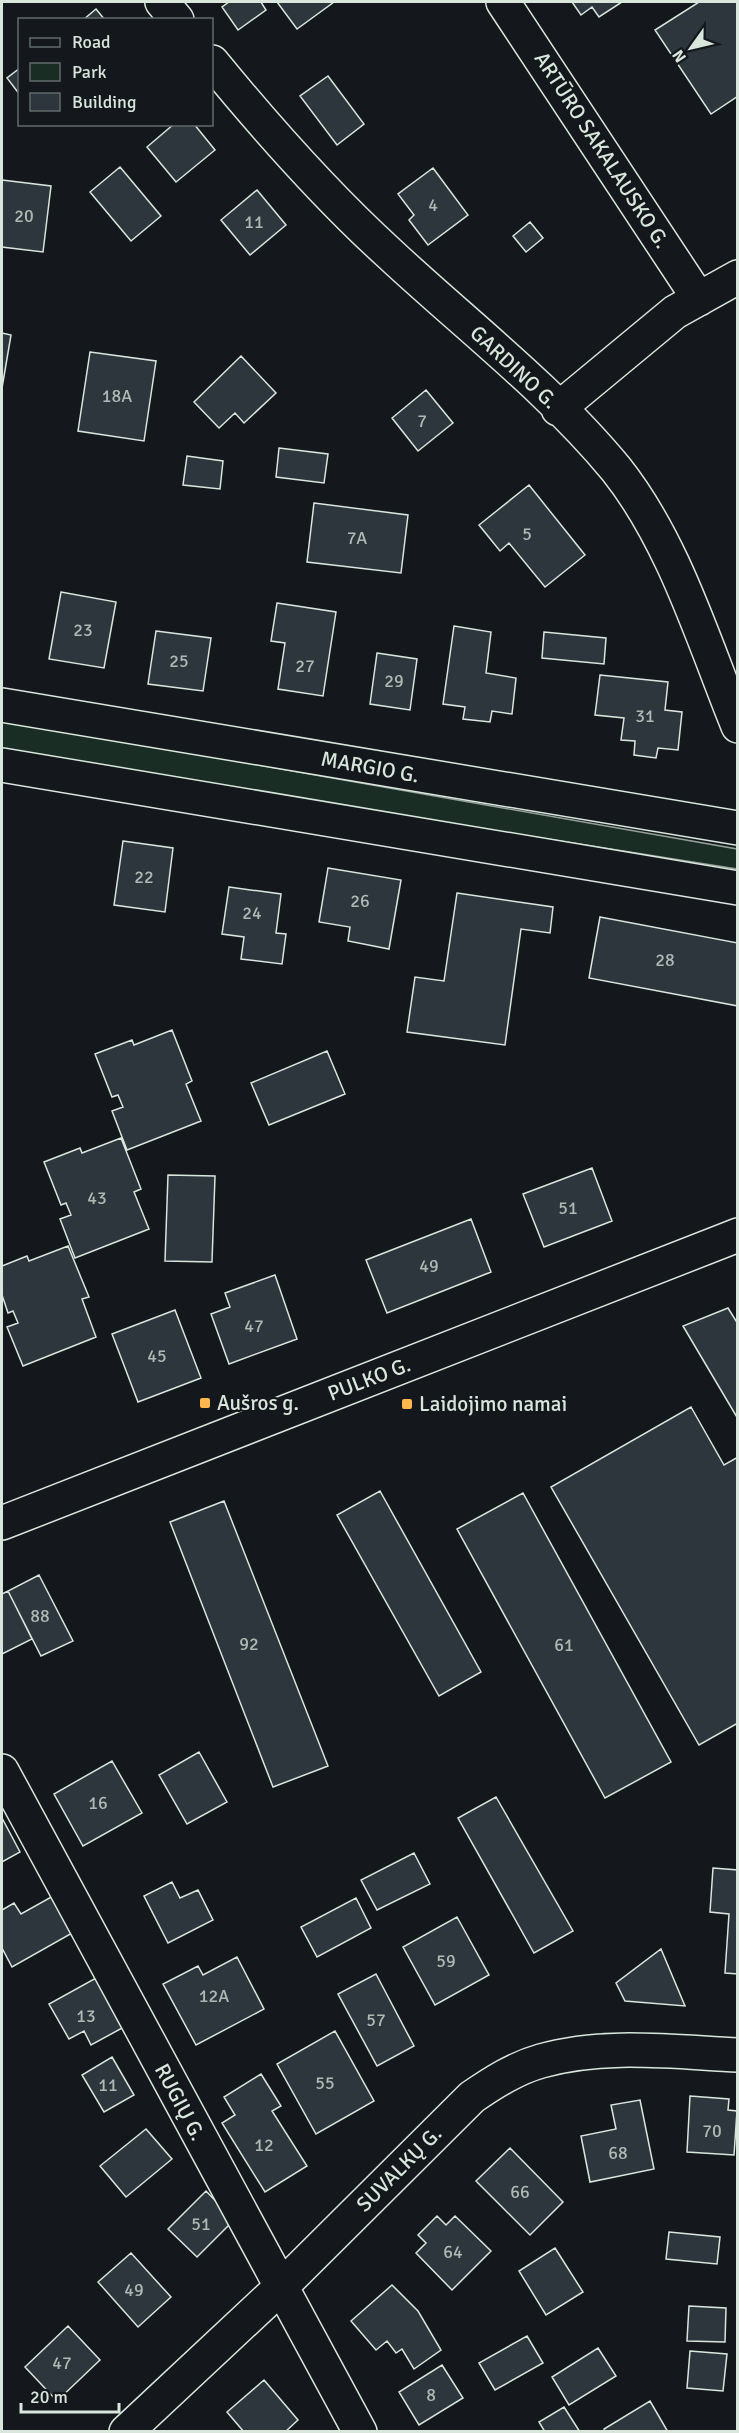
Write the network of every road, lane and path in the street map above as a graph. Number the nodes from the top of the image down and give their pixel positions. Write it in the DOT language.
graph roads {
  1 [pos="162,2"];
  2 [pos="503,2"];
  3 [pos="175,18"];
  4 [pos="213,63"];
  5 [pos="738,277"];
  6 [pos="699,299"];
  7 [pos="558,409"];
  8 [pos="2,705"];
  9 [pos="738,726"];
  10 [pos="2,765"];
  11 [pos="738,828"];
  12 [pos="738,888"];
  13 [pos="738,1235"];
  14 [pos="2,1523"];
  15 [pos="2,1771"];
  16 [pos="738,2055"];
  17 [pos="280,2288"];
  18 [pos="126,2432"];
  19 [pos="360,2432"];
  1 -- 3 [label="street"];
  2 -- 6 [label="street, ARTŪRO SAKALAUSKO G."];
  4 -- 7 [label="street, GARDINO G."];
  5 -- 6 [label="street"];
  6 -- 7 [label="street"];
  7 -- 9 [label="street, GARDINO G."];
  8 -- 11 [label="street, MARGIO G."];
  10 -- 12 [label="street"];
  13 -- 14 [label="street, PULKO G."];
  15 -- 17 [label="street, RUGIŲ G."];
  16 -- 17 [label="street, SUVALKŲ G."];
  17 -- 18 [label="street, SUVALKŲ G."];
  17 -- 19 [label="street, RUGIŲ G."];
}
